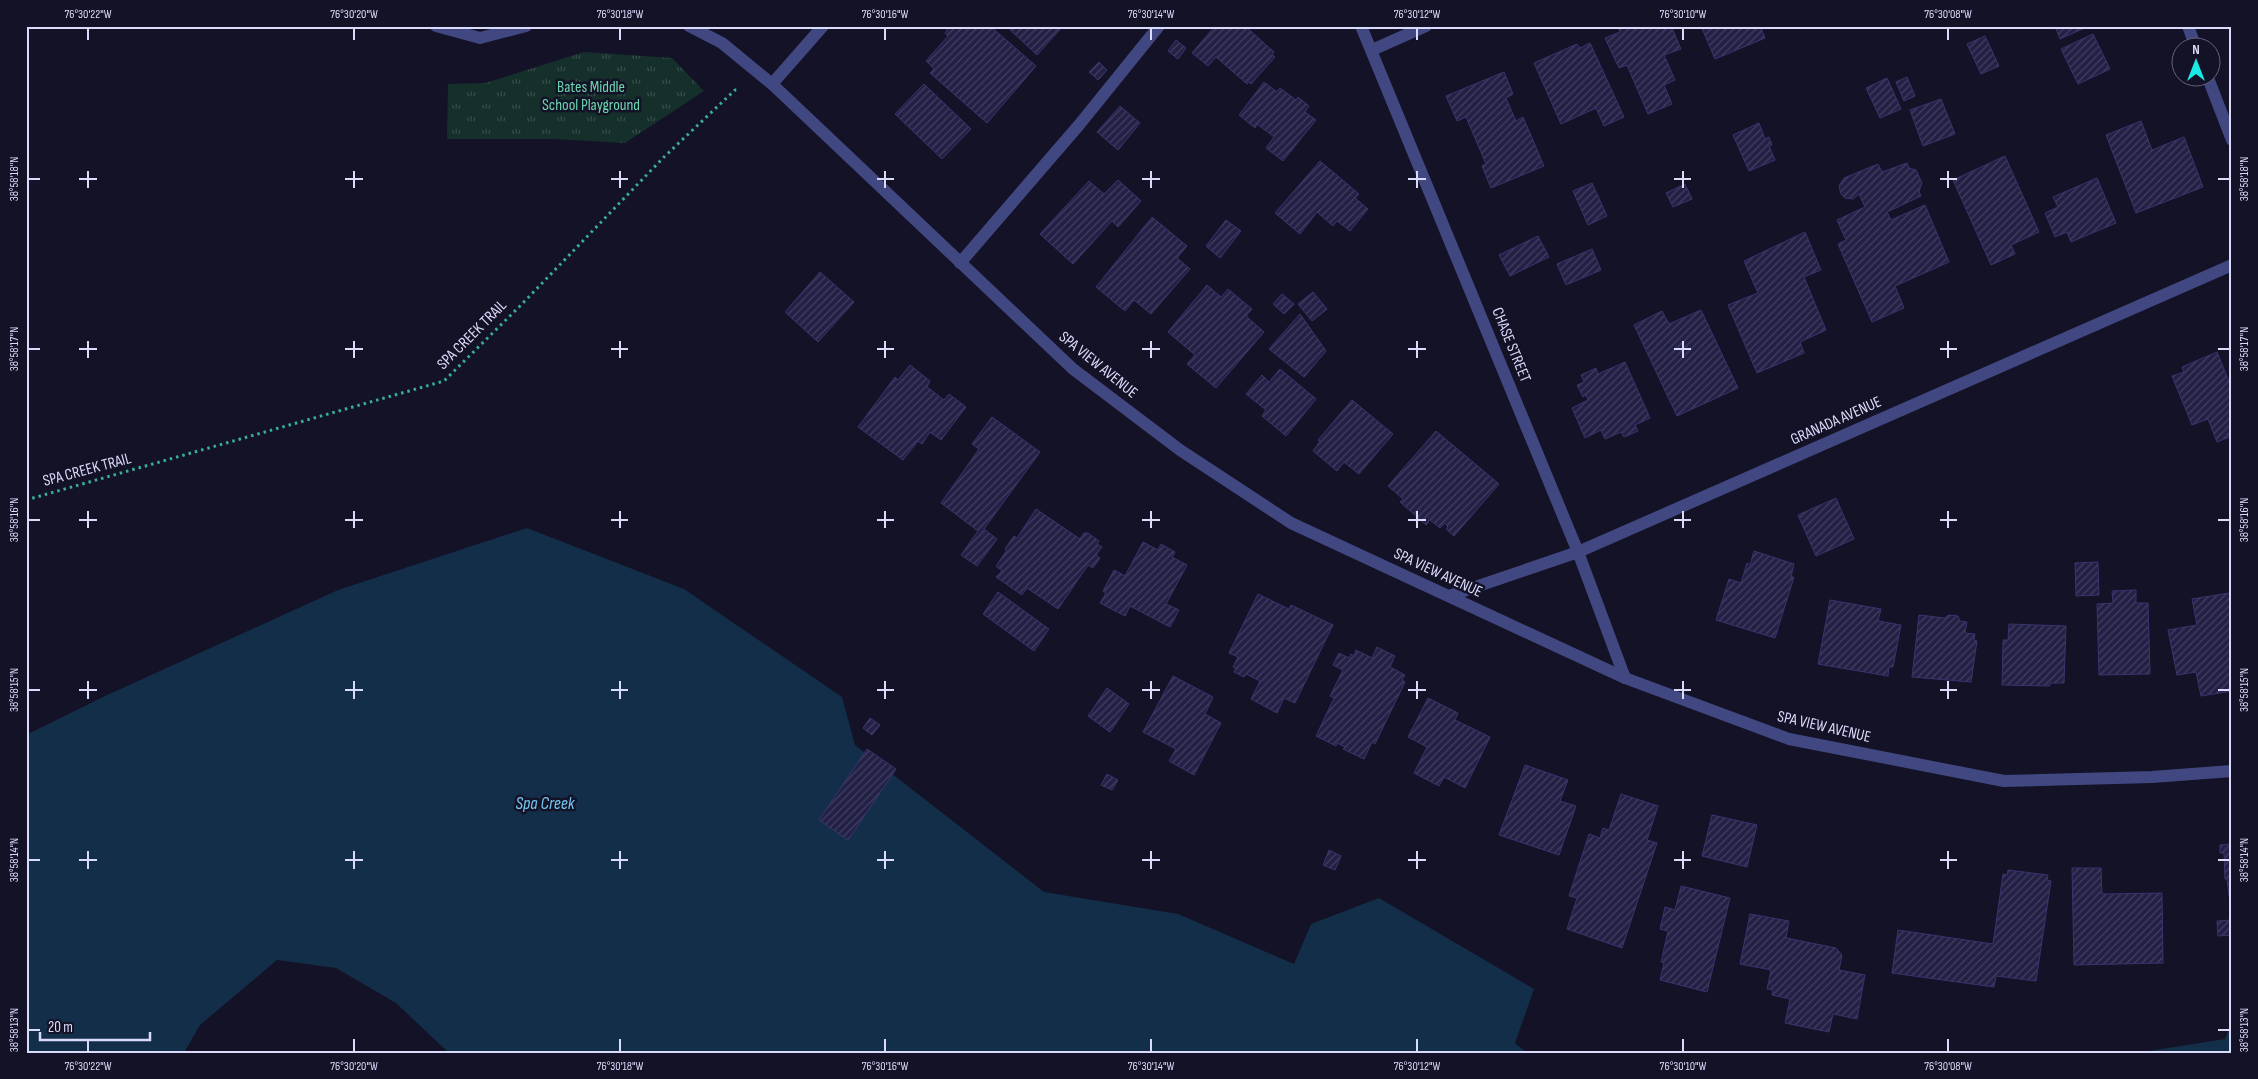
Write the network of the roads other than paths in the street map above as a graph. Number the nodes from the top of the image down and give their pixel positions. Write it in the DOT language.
graph roads {
  1 [pos="436,26"];
  2 [pos="526,26"];
  3 [pos="688,26"];
  4 [pos="823,26"];
  5 [pos="1159,26"];
  6 [pos="1361,26"];
  7 [pos="1426,26"];
  8 [pos="2188,26"];
  9 [pos="2192,38"];
  10 [pos="1372,50"];
  11 [pos="772,84"];
  12 [pos="2212,88"];
  13 [pos="2232,140"];
  14 [pos="960,263"];
  15 [pos="2232,265"];
  16 [pos="1578,552"];
  17 [pos="1448,596"];
  18 [pos="1625,678"];
  19 [pos="2232,771"];
  1 -- 2 [label="street"];
  3 -- 11 [label="street, SPA VIEW AVENUE"];
  4 -- 11 [label="street"];
  5 -- 14 [label="street"];
  6 -- 10 [label="street, CHASE STREET"];
  7 -- 10 [label="street"];
  8 -- 9 [label="street"];
  10 -- 16 [label="street, CHASE STREET"];
  11 -- 14 [label="street, SPA VIEW AVENUE"];
  12 -- 13 [label="street"];
  14 -- 17 [label="street, SPA VIEW AVENUE"];
  15 -- 16 [label="street, GRANADA AVENUE"];
  16 -- 17 [label="street, GRANADA AVENUE"];
  16 -- 18 [label="street, CHASE STREET"];
  17 -- 18 [label="street, SPA VIEW AVENUE"];
  18 -- 19 [label="street, SPA VIEW AVENUE"];
}
